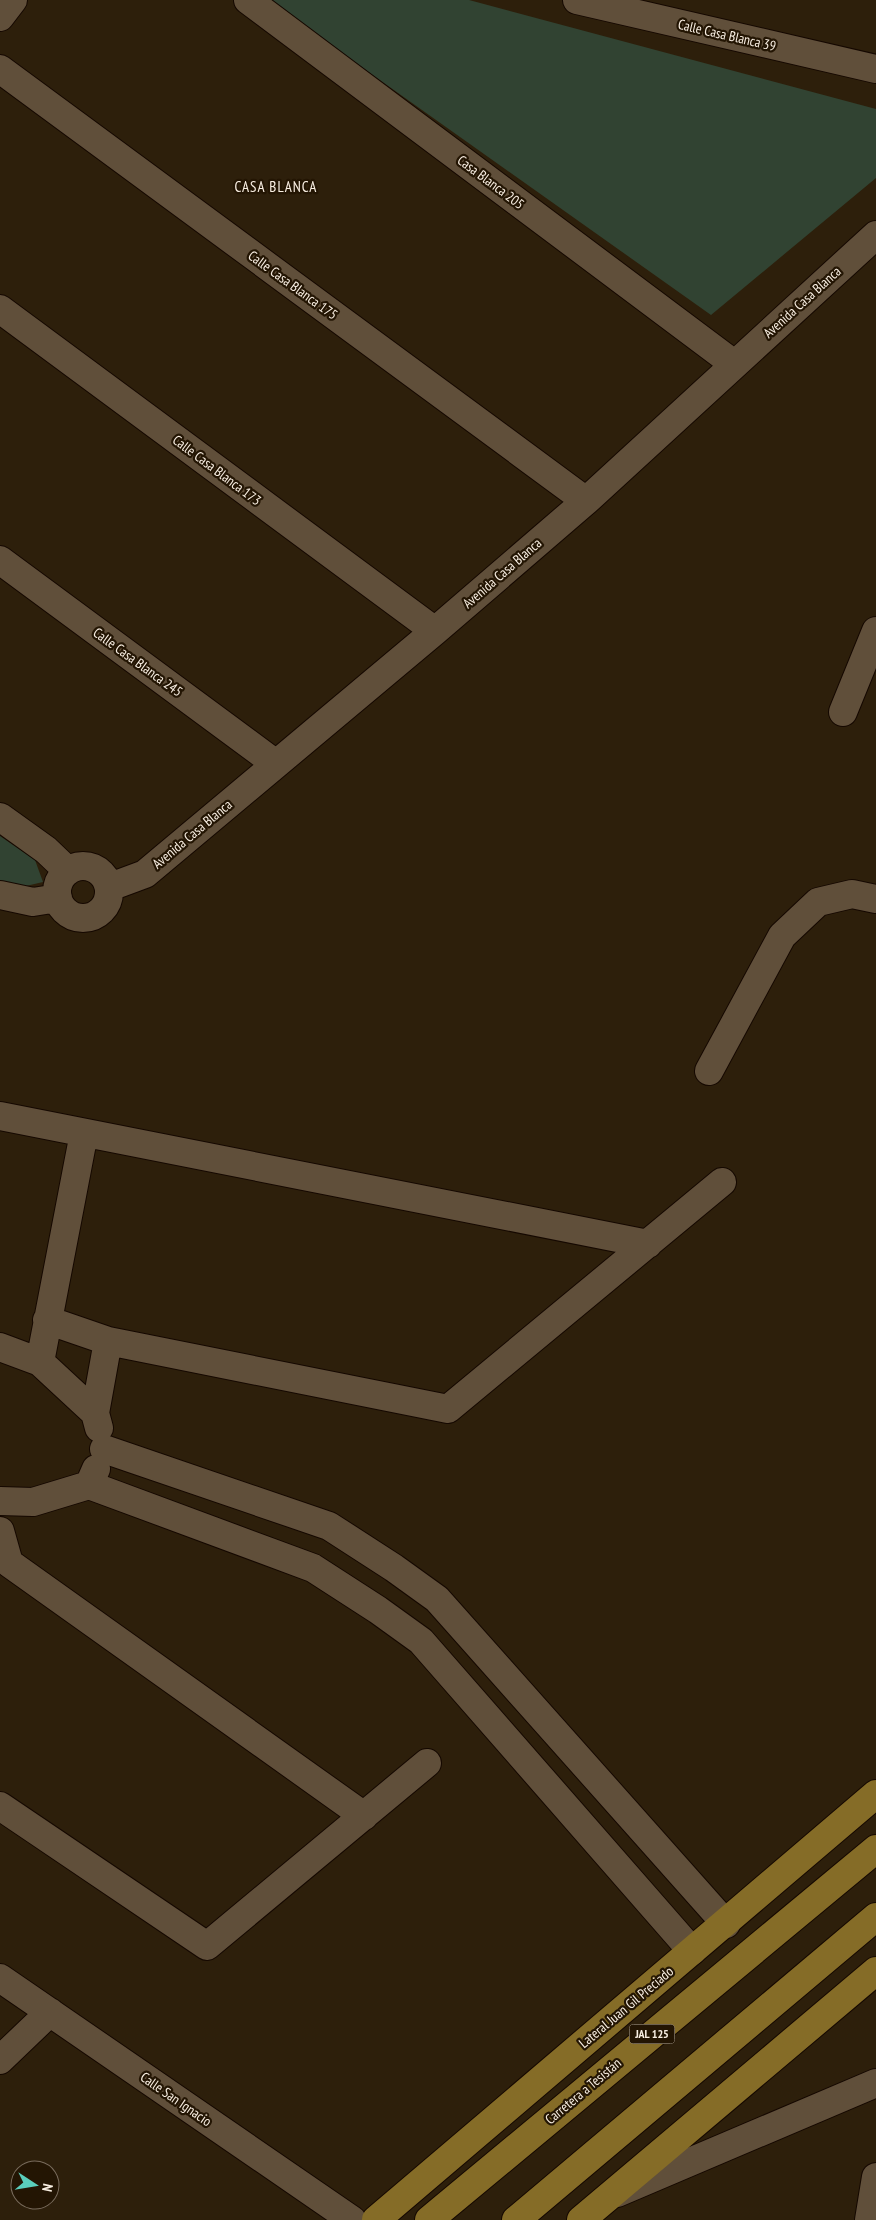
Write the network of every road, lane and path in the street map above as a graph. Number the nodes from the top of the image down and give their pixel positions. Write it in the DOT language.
graph roads {
  1 [pos="12,0"];
  2 [pos="248,0"];
  3 [pos="577,0"];
  4 [pos="0,17"];
  5 [pos="0,69"];
  6 [pos="876,69"];
  7 [pos="876,235"];
  8 [pos="0,309"];
  9 [pos="734,364"];
  10 [pos="586,501"];
  11 [pos="0,560"];
  12 [pos="435,631"];
  13 [pos="876,632"];
  14 [pos="843,712"];
  15 [pos="276,764"];
  16 [pos="0,817"];
  17 [pos="68,870"];
  18 [pos="110,886"];
  19 [pos="0,895"];
  20 [pos="58,898"];
  21 [pos="876,899"];
  22 [pos="709,1071"];
  23 [pos="0,1116"];
  24 [pos="84,1133"];
  25 [pos="722,1182"];
  26 [pos="648,1244"];
  27 [pos="47,1320"];
  28 [pos="108,1341"];
  29 [pos="0,1347"];
  30 [pos="40,1362"];
  31 [pos="95,1413"];
  32 [pos="104,1449"];
  33 [pos="89,1485"];
  34 [pos="0,1500"];
  35 [pos="0,1531"];
  36 [pos="5,1570"];
  37 [pos="427,1763"];
  38 [pos="876,1794"];
  39 [pos="0,1806"];
  40 [pos="364,1816"];
  41 [pos="876,1849"];
  42 [pos="876,1917"];
  43 [pos="726,1924"];
  44 [pos="692,1951"];
  45 [pos="876,1971"];
  46 [pos="0,1978"];
  47 [pos="50,2012"];
  48 [pos="0,2060"];
  49 [pos="876,2083"];
  50 [pos="876,2176"];
  51 [pos="609,2196"];
  52 [pos="352,2220"];
  53 [pos="376,2220"];
  54 [pos="429,2220"];
  55 [pos="516,2220"];
  56 [pos="581,2220"];
  57 [pos="869,2220"];
  1 -- 4 [label="street"];
  2 -- 9 [label="street, Casa Blanca 205"];
  3 -- 6 [label="street, Calle Casa Blanca 39"];
  5 -- 10 [label="street, Calle Casa Blanca 175"];
  7 -- 9 [label="street, Avenida Casa Blanca"];
  8 -- 12 [label="street, Calle Casa Blanca 173"];
  9 -- 10 [label="street, Avenida Casa Blanca"];
  10 -- 12 [label="street, Avenida Casa Blanca"];
  11 -- 15 [label="street, Calle Casa Blanca 245"];
  12 -- 15 [label="street, Avenida Casa Blanca"];
  13 -- 14 [label="street"];
  15 -- 18 [label="street, Avenida Casa Blanca"];
  16 -- 17 [label="street"];
  17 -- 18 [label="street"];
  17 -- 20 [label="street"];
  18 -- 20 [label="street"];
  19 -- 20 [label="street"];
  21 -- 22 [label="street"];
  23 -- 24 [label="street"];
  24 -- 26 [label="street"];
  24 -- 27 [label="street"];
  25 -- 26 [label="street"];
  26 -- 28 [label="street"];
  27 -- 28 [label="street"];
  27 -- 30 [label="street"];
  28 -- 31 [label="street"];
  29 -- 30 [label="street"];
  30 -- 31 [label="street"];
  31 -- 32 [label="street"];
  32 -- 33 [label="street"];
  32 -- 43 [label="street"];
  33 -- 34 [label="street"];
  33 -- 44 [label="street"];
  35 -- 36 [label="street"];
  36 -- 40 [label="street"];
  37 -- 40 [label="street"];
  38 -- 43 [label="main road, Lateral Juan Gil Preciado"];
  39 -- 40 [label="street"];
  41 -- 54 [label="main road, Carretera a Tesistán / JAL 125"];
  42 -- 55 [label="main road"];
  43 -- 44 [label="main road, Lateral Juan Gil Preciado"];
  44 -- 53 [label="main road, Lateral Juan Gil Preciado"];
  45 -- 51 [label="main road"];
  46 -- 47 [label="street, Calle San Ignacio"];
  47 -- 48 [label="street"];
  47 -- 52 [label="street, Calle San Ignacio"];
  49 -- 51 [label="street"];
  50 -- 57 [label="street"];
  51 -- 56 [label="main road"];
}
